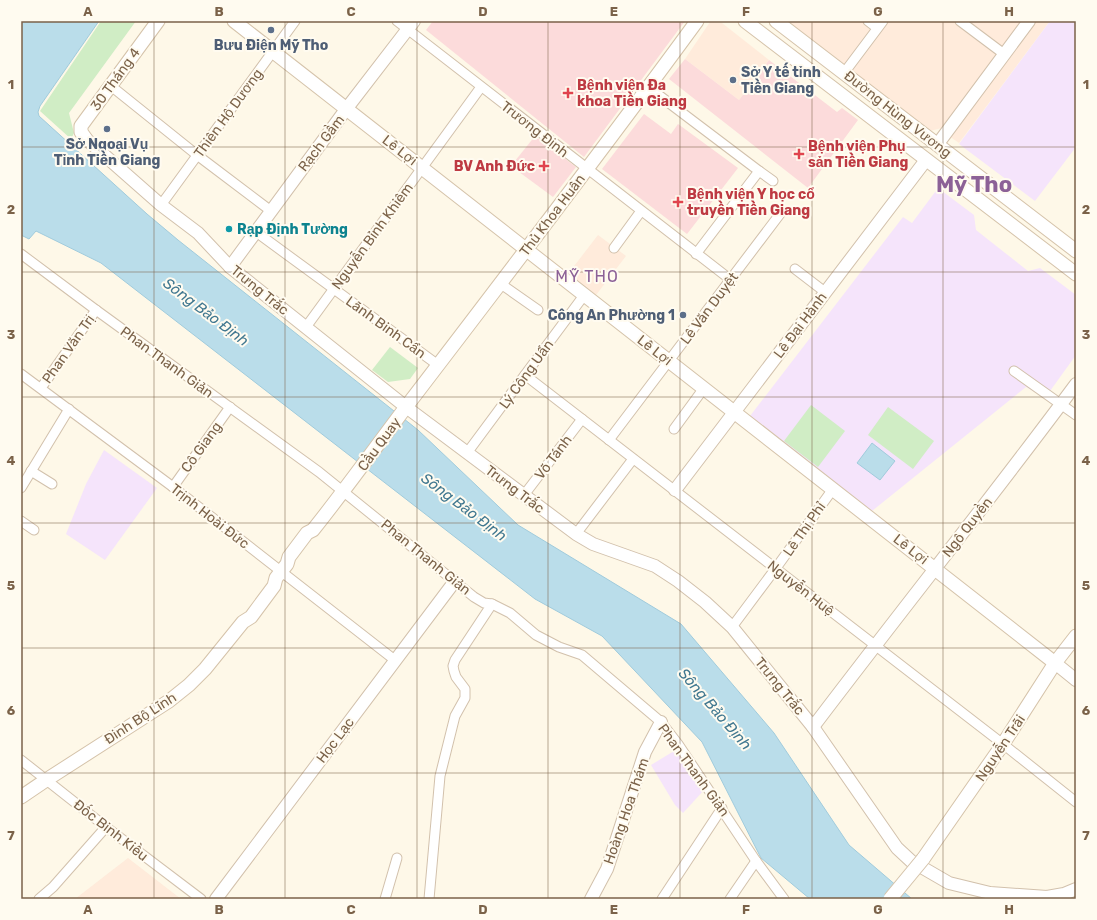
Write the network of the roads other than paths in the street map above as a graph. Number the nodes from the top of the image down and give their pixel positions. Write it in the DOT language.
graph roads {
  1 [pos="158,21"];
  2 [pos="234,21"];
  3 [pos="295,21"];
  4 [pos="397,21"];
  5 [pos="697,21"];
  6 [pos="745,21"];
  7 [pos="776,21"];
  8 [pos="868,21"];
  9 [pos="960,21"];
  10 [pos="1026,23"];
  11 [pos="411,25"];
  12 [pos="880,25"];
  13 [pos="274,51"];
  14 [pos="819,53"];
  15 [pos="1004,54"];
  16 [pos="808,69"];
  17 [pos="844,73"];
  18 [pos="111,86"];
  19 [pos="481,87"];
  20 [pos="648,87"];
  21 [pos="347,108"];
  22 [pos="86,139"];
  23 [pos="936,144"];
  24 [pos="197,155"];
  25 [pos="926,160"];
  26 [pos="422,167"];
  27 [pos="587,169"];
  28 [pos="759,171"];
  29 [pos="773,181"];
  30 [pos="161,205"];
  31 [pos="271,211"];
  32 [pos="641,211"];
  33 [pos="780,214"];
  34 [pos="256,232"];
  35 [pos="614,248"];
  36 [pos="527,249"];
  37 [pos="1076,252"];
  38 [pos="21,254"];
  39 [pos="696,254"];
  40 [pos="230,267"];
  41 [pos="795,269"];
  42 [pos="1076,274"];
  43 [pos="731,280"];
  44 [pos="500,284"];
  45 [pos="334,288"];
  46 [pos="825,292"];
  47 [pos="585,294"];
  48 [pos="96,310"];
  49 [pos="538,310"];
  50 [pos="306,327"];
  51 [pos="669,361"];
  52 [pos="438,365"];
  53 [pos="1014,371"];
  54 [pos="21,374"];
  55 [pos="525,376"];
  56 [pos="1076,384"];
  57 [pos="41,388"];
  58 [pos="704,388"];
  59 [pos="1062,404"];
  60 [pos="230,407"];
  61 [pos="69,409"];
  62 [pos="404,410"];
  63 [pos="734,411"];
  64 [pos="1076,415"];
  65 [pos="582,419"];
  66 [pos="674,429"];
  67 [pos="609,440"];
  68 [pos="468,453"];
  69 [pos="633,458"];
  70 [pos="31,471"];
  71 [pos="52,484"];
  72 [pos="348,485"];
  73 [pos="173,487"];
  74 [pos="21,488"];
  75 [pos="833,489"];
  76 [pos="675,490"];
  77 [pos="524,495"];
  78 [pos="21,521"];
  79 [pos="34,530"];
  80 [pos="576,534"];
  81 [pos="776,568"];
  82 [pos="935,568"];
  83 [pos="282,571"];
  84 [pos="455,581"];
  85 [pos="492,604"];
  86 [pos="732,627"];
  87 [pos="1076,636"];
  88 [pos="875,645"];
  89 [pos="396,661"];
  90 [pos="1055,663"];
  91 [pos="1076,680"];
  92 [pos="660,722"];
  93 [pos="814,727"];
  94 [pos="1003,744"];
  95 [pos="21,760"];
  96 [pos="46,780"];
  97 [pos="21,797"];
  98 [pos="1076,802"];
  99 [pos="722,808"];
  100 [pos="106,827"];
  101 [pos="397,858"];
  102 [pos="756,860"];
  103 [pos="917,860"];
  104 [pos="1076,889"];
  105 [pos="39,899"];
  106 [pos="201,899"];
  107 [pos="216,899"];
  108 [pos="386,899"];
  109 [pos="429,899"];
  110 [pos="591,899"];
  111 [pos="662,899"];
  112 [pos="730,899"];
  113 [pos="784,899"];
  114 [pos="890,899"];
  1 -- 18 [label="main road, 30 Tháng 4"];
  2 -- 13 [label="main road, Lê Lợi"];
  3 -- 13 [label="street, Thiên Hộ Dương"];
  4 -- 11 [label="street, Trương Định"];
  5 -- 20 [label="main road, Thủ Khoa Huân"];
  6 -- 16 [label="main road, Đường Hùng Vương"];
  7 -- 14 [label="main road, Đường Hùng Vương"];
  8 -- 12 [label="street"];
  9 -- 15 [label="street"];
  10 -- 15 [label="street"];
  11 -- 19 [label="street, Trương Định"];
  11 -- 21 [label="street, Rạch Gầm"];
  12 -- 17 [label="street"];
  13 -- 21 [label="main road, Lê Lợi"];
  13 -- 24 [label="street, Thiên Hộ Dương"];
  14 -- 16 [label="main road"];
  14 -- 17 [label="main road, Đường Hùng Vương"];
  15 -- 23 [label="street"];
  16 -- 25 [label="main road, Đường Hùng Vương"];
  17 -- 23 [label="main road, Đường Hùng Vương"];
  18 -- 22 [label="main road, 30 Tháng 4"];
  18 -- 24 [label="street"];
  19 -- 26 [label="street, Nguyễn Bỉnh Khiêm"];
  19 -- 27 [label="street, Trương Định"];
  20 -- 27 [label="main road, Thủ Khoa Huân"];
  20 -- 28 [label="street"];
  21 -- 26 [label="main road, Lê Lợi"];
  21 -- 31 [label="street, Rạch Gầm"];
  22 -- 30 [label="street, Trưng Trắc"];
  23 -- 25 [label="main road"];
  23 -- 37 [label="main road, Đường Hùng Vương"];
  24 -- 30 [label="street, Thiên Hộ Dương"];
  24 -- 31 [label="street"];
  25 -- 42 [label="main road, Đường Hùng Vương"];
  25 -- 46 [label="street, Lê Đại Hành"];
  26 -- 36 [label="main road, Lê Lợi"];
  26 -- 45 [label="street, Nguyễn Bỉnh Khiêm"];
  27 -- 32 [label="street, Trương Định"];
  27 -- 36 [label="main road, Thủ Khoa Huân"];
  28 -- 29 [label="street"];
  28 -- 39 [label="street"];
  30 -- 40 [label="street, Trưng Trắc"];
  31 -- 34 [label="street, Rạch Gầm"];
  32 -- 35 [label="street"];
  32 -- 39 [label="street, Trương Định"];
  33 -- 43 [label="street, Lê Văn Duyệt"];
  34 -- 40 [label="street, Rạch Gầm"];
  34 -- 45 [label="street, Lãnh Binh Cẩn"];
  36 -- 44 [label="main road, Thủ Khoa Huân"];
  36 -- 47 [label="main road, Lê Lợi"];
  38 -- 48 [label="street, Phan Thanh Giản"];
  39 -- 43 [label="street, Trương Định"];
  40 -- 50 [label="street, Trưng Trắc"];
  41 -- 46 [label="street"];
  43 -- 51 [label="street, Lê Văn Duyệt"];
  44 -- 49 [label="street"];
  44 -- 52 [label="main road, Thủ Khoa Huân"];
  45 -- 50 [label="street, Nguyễn Bỉnh Khiêm"];
  45 -- 52 [label="street, Lãnh Binh Cẩn"];
  46 -- 63 [label="street, Lê Đại Hành"];
  47 -- 51 [label="main road, Lê Lợi"];
  47 -- 55 [label="street, Lý Công Uẩn"];
  48 -- 57 [label="street, Phan Văn Trị"];
  48 -- 60 [label="street, Phan Thanh Giản"];
  50 -- 62 [label="street, Trưng Trắc"];
  51 -- 58 [label="main road, Lê Lợi"];
  51 -- 67 [label="street, Lê Văn Duyệt"];
  52 -- 62 [label="main road, Thủ Khoa Huân"];
  53 -- 59 [label="street"];
  54 -- 57 [label="street, Trịnh Hoài Đức"];
  55 -- 65 [label="street, Nguyễn Huệ"];
  55 -- 68 [label="street, Lý Công Uẩn"];
  56 -- 59 [label="street, Ngô Quyền"];
  57 -- 61 [label="street, Trịnh Hoài Đức"];
  58 -- 63 [label="main road, Lê Lợi"];
  58 -- 66 [label="street"];
  59 -- 64 [label="street"];
  59 -- 82 [label="street, Ngô Quyền"];
  60 -- 72 [label="street, Phan Thanh Giản"];
  60 -- 73 [label="street, Cô Giang"];
  61 -- 70 [label="street"];
  61 -- 73 [label="street, Trịnh Hoài Đức"];
  62 -- 68 [label="street, Trưng Trắc"];
  62 -- 72 [label="main road, Cầu Quay"];
  63 -- 75 [label="main road, Lê Lợi"];
  63 -- 76 [label="street, Lê Đại Hành"];
  65 -- 67 [label="street, Nguyễn Huệ"];
  65 -- 77 [label="street, Võ Tánh"];
  67 -- 69 [label="street, Nguyễn Huệ"];
  68 -- 77 [label="street, Trưng Trắc"];
  69 -- 76 [label="street, Nguyễn Huệ"];
  69 -- 80 [label="street"];
  70 -- 71 [label="street"];
  70 -- 74 [label="street"];
  72 -- 83 [label="main road, Đinh Bộ Lĩnh"];
  72 -- 84 [label="street, Phan Thanh Giản"];
  73 -- 83 [label="street, Trịnh Hoài Đức"];
  75 -- 81 [label="street, Lê Thị Phỉ"];
  75 -- 82 [label="main road, Lê Lợi"];
  76 -- 81 [label="street, Nguyễn Huệ"];
  77 -- 80 [label="street, Trưng Trắc"];
  78 -- 79 [label="street"];
  80 -- 86 [label="street, Trưng Trắc"];
  81 -- 86 [label="street, Lê Thị Phỉ"];
  81 -- 88 [label="street, Nguyễn Huệ"];
  82 -- 88 [label="street, Ngô Quyền"];
  82 -- 90 [label="main road, Lê Lợi"];
  83 -- 89 [label="street, Trịnh Hoài Đức"];
  83 -- 96 [label="main road, Đinh Bộ Lĩnh"];
  84 -- 85 [label="street, Phan Thanh Giản"];
  84 -- 89 [label="street, Học Lạc"];
  85 -- 92 [label="street, Phan Thanh Giản"];
  85 -- 109 [label="street"];
  86 -- 93 [label="street, Trưng Trắc"];
  87 -- 90 [label="main road, Nguyễn Trãi"];
  88 -- 93 [label="street, Ngô Quyền"];
  88 -- 94 [label="street, Nguyễn Huệ"];
  89 -- 107 [label="street, Học Lạc"];
  90 -- 91 [label="street, Lê Lợi"];
  90 -- 94 [label="main road, Nguyễn Trãi"];
  92 -- 99 [label="street, Phan Thanh Giản"];
  92 -- 110 [label="street, Hoàng Hoa Thám"];
  93 -- 103 [label="street, Trưng Trắc"];
  94 -- 98 [label="street, Nguyễn Huệ"];
  94 -- 103 [label="main road, Nguyễn Trãi"];
  95 -- 96 [label="street, Đốc Binh Kiều"];
  96 -- 97 [label="main road, Đinh Bộ Lĩnh"];
  96 -- 100 [label="street, Đốc Binh Kiều"];
  99 -- 102 [label="street, Phan Thanh Giản"];
  99 -- 111 [label="street"];
  100 -- 105 [label="street"];
  100 -- 106 [label="street, Đốc Binh Kiều"];
  101 -- 108 [label="street"];
  102 -- 112 [label="street"];
  102 -- 113 [label="street, Phan Thanh Giản"];
  103 -- 104 [label="street, Trưng Trắc"];
  103 -- 114 [label="main road, Nguyễn Trãi, bridge"];
}
